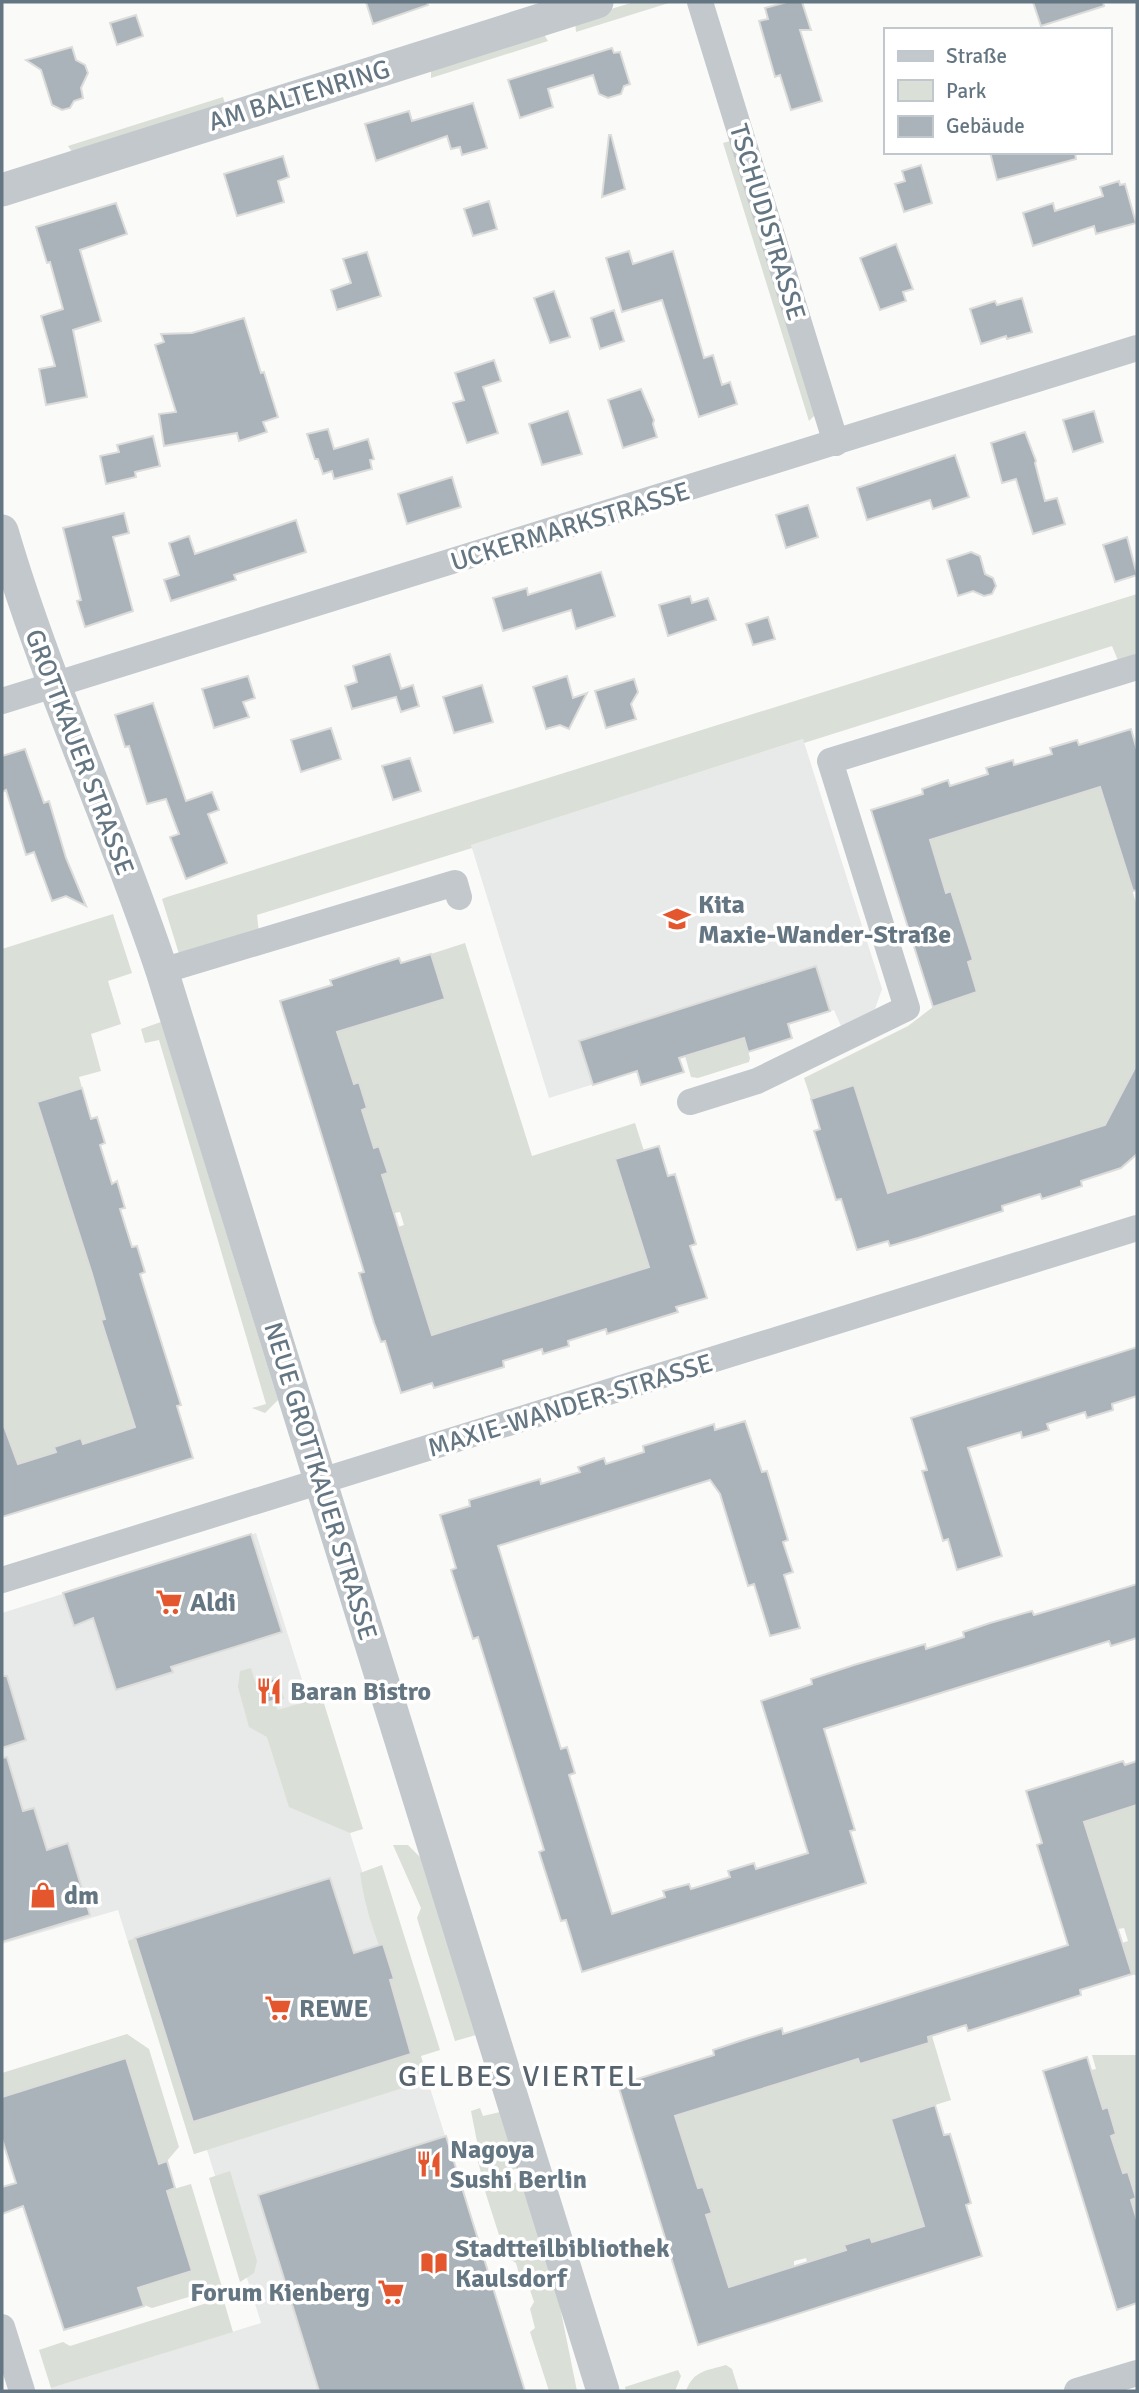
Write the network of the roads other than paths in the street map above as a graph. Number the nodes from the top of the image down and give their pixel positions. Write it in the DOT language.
graph roads {
  1 [pos="597,2"];
  2 [pos="700,2"];
  3 [pos="2,190"];
  4 [pos="1137,348"];
  5 [pos="836,443"];
  6 [pos="2,531"];
  7 [pos="1137,667"];
  8 [pos="53,686"];
  9 [pos="2,701"];
  10 [pos="459,897"];
  11 [pos="162,971"];
  12 [pos="690,1102"];
  13 [pos="1137,1228"];
  14 [pos="321,1482"];
  15 [pos="2,1580"];
  16 [pos="2,2327"];
  17 [pos="1137,2374"];
  18 [pos="22,2391"];
  19 [pos="603,2391"];
  20 [pos="1077,2391"];
  1 -- 3 [label="street, AM BALTENRING"];
  2 -- 5 [label="street, TSCHUDISTRASSE"];
  4 -- 5 [label="street, UCKERMARKSTRASSE"];
  5 -- 8 [label="street, UCKERMARKSTRASSE"];
  6 -- 8 [label="street, GROTTKAUER STRASSE"];
  7 -- 12 [label="street"];
  8 -- 9 [label="street, UCKERMARKSTRASSE"];
  8 -- 11 [label="street, GROTTKAUER STRASSE"];
  10 -- 11 [label="street"];
  11 -- 14 [label="street, NEUE GROTTKAUER STRASSE"];
  13 -- 14 [label="street, MAXIE-WANDER-STRASSE"];
  14 -- 15 [label="street, MAXIE-WANDER-STRASSE"];
  14 -- 19 [label="street, NEUE GROTTKAUER STRASSE"];
  16 -- 18 [label="street"];
  17 -- 20 [label="street"];
}
